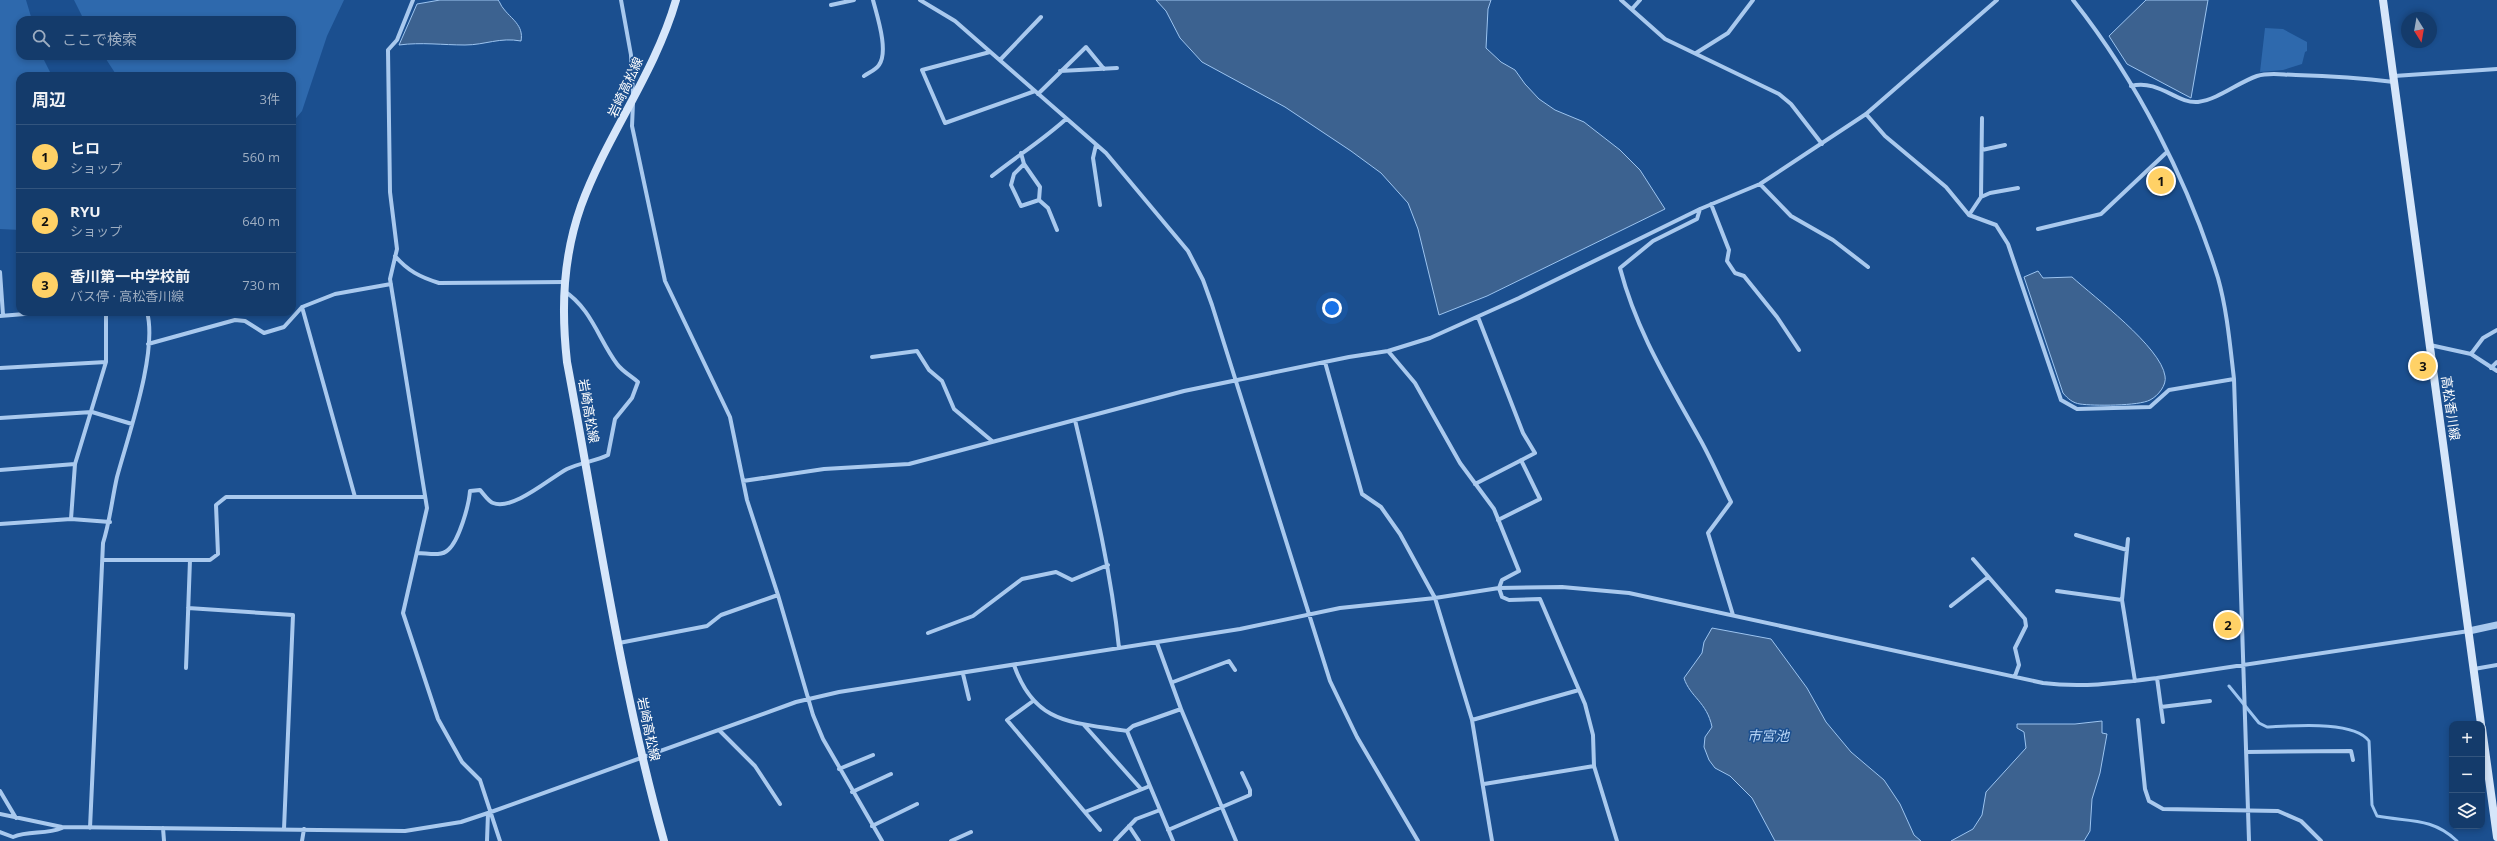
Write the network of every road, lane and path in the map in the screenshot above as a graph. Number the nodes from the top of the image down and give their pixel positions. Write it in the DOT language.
graph roads {
  1 [pos="413,0"];
  2 [pos="621,0"];
  3 [pos="676,0"];
  4 [pos="854,0"];
  5 [pos="873,0"];
  6 [pos="920,0"];
  7 [pos="1621,0"];
  8 [pos="1640,0"];
  9 [pos="1753,0"];
  10 [pos="1997,0"];
  11 [pos="2073,0"];
  12 [pos="2383,0"];
  13 [pos="831,5"];
  14 [pos="1632,9"];
  15 [pos="1042,17"];
  16 [pos="990,52"];
  17 [pos="1696,53"];
  18 [pos="1000,60"];
  19 [pos="1117,68"];
  20 [pos="1104,69"];
  21 [pos="2497,69"];
  22 [pos="1060,70"];
  23 [pos="864,76"];
  24 [pos="2394,79"];
  25 [pos="2131,86"];
  26 [pos="1036,92"];
  27 [pos="634,100"];
  28 [pos="1866,114"];
  29 [pos="1982,118"];
  30 [pos="1066,119"];
  31 [pos="1822,144"];
  32 [pos="1096,145"];
  33 [pos="2005,146"];
  34 [pos="1982,150"];
  35 [pos="2167,152"];
  36 [pos="1021,153"];
  37 [pos="1024,164"];
  38 [pos="992,176"];
  39 [pos="1760,184"];
  40 [pos="2018,188"];
  41 [pos="1981,198"];
  42 [pos="1039,200"];
  43 [pos="1711,204"];
  44 [pos="1100,205"];
  45 [pos="1700,209"];
  46 [pos="1969,215"];
  47 [pos="2038,229"];
  48 [pos="1057,230"];
  49 [pos="395,256"];
  50 [pos="1868,267"];
  51 [pos="0,272"];
  52 [pos="564,282"];
  53 [pos="391,284"];
  54 [pos="564,291"];
  55 [pos="302,307"];
  56 [pos="296,314"];
  57 [pos="16,315"];
  58 [pos="1,316"];
  59 [pos="106,316"];
  60 [pos="147,316"];
  61 [pos="294,316"];
  62 [pos="1478,317"];
  63 [pos="2497,330"];
  64 [pos="148,344"];
  65 [pos="2430,344"];
  66 [pos="1799,350"];
  67 [pos="1388,351"];
  68 [pos="2471,354"];
  69 [pos="872,357"];
  70 [pos="106,362"];
  71 [pos="1325,362"];
  72 [pos="2497,362"];
  73 [pos="0,368"];
  74 [pos="2491,368"];
  75 [pos="2497,371"];
  76 [pos="1236,379"];
  77 [pos="2234,379"];
  78 [pos="92,412"];
  79 [pos="0,418"];
  80 [pos="1075,420"];
  81 [pos="132,424"];
  82 [pos="992,442"];
  83 [pos="1521,460"];
  84 [pos="75,464"];
  85 [pos="586,464"];
  86 [pos="0,470"];
  87 [pos="743,481"];
  88 [pos="1475,484"];
  89 [pos="355,497"];
  90 [pos="425,497"];
  91 [pos="71,519"];
  92 [pos="1498,520"];
  93 [pos="110,522"];
  94 [pos="0,524"];
  95 [pos="2076,535"];
  96 [pos="2128,539"];
  97 [pos="2127,550"];
  98 [pos="418,553"];
  99 [pos="1972,559"];
  100 [pos="102,560"];
  101 [pos="190,560"];
  102 [pos="1108,565"];
  103 [pos="1988,577"];
  104 [pos="1499,588"];
  105 [pos="2057,591"];
  106 [pos="778,595"];
  107 [pos="1435,598"];
  108 [pos="2122,600"];
  109 [pos="1951,606"];
  110 [pos="188,608"];
  111 [pos="1308,614"];
  112 [pos="1733,615"];
  113 [pos="2497,625"];
  114 [pos="2468,630"];
  115 [pos="928,633"];
  116 [pos="619,643"];
  117 [pos="1157,643"];
  118 [pos="1119,648"];
  119 [pos="2244,663"];
  120 [pos="1014,665"];
  121 [pos="2497,666"];
  122 [pos="186,668"];
  123 [pos="2474,669"];
  124 [pos="1235,670"];
  125 [pos="963,674"];
  126 [pos="2015,676"];
  127 [pos="2157,678"];
  128 [pos="2135,681"];
  129 [pos="1172,682"];
  130 [pos="1578,690"];
  131 [pos="808,698"];
  132 [pos="969,699"];
  133 [pos="1033,701"];
  134 [pos="2210,701"];
  135 [pos="2161,707"];
  136 [pos="1180,709"];
  137 [pos="1472,720"];
  138 [pos="2138,720"];
  139 [pos="2482,721"];
  140 [pos="2163,722"];
  141 [pos="1084,724"];
  142 [pos="720,730"];
  143 [pos="1127,731"];
  144 [pos="2485,750"];
  145 [pos="2246,752"];
  146 [pos="873,754"];
  147 [pos="643,759"];
  148 [pos="2353,760"];
  149 [pos="1594,766"];
  150 [pos="840,769"];
  151 [pos="1242,773"];
  152 [pos="891,774"];
  153 [pos="1484,784"];
  154 [pos="1150,786"];
  155 [pos="1141,789"];
  156 [pos="0,791"];
  157 [pos="852,792"];
  158 [pos="780,804"];
  159 [pos="917,804"];
  160 [pos="1222,808"];
  161 [pos="2248,809"];
  162 [pos="1160,810"];
  163 [pos="1085,812"];
  164 [pos="489,813"];
  165 [pos="0,814"];
  166 [pos="16,818"];
  167 [pos="872,826"];
  168 [pos="1129,826"];
  169 [pos="62,828"];
  170 [pos="90,828"];
  171 [pos="163,828"];
  172 [pos="284,829"];
  173 [pos="304,830"];
  174 [pos="1100,830"];
  175 [pos="1168,830"];
  176 [pos="0,832"];
  177 [pos="971,832"];
  178 [pos="2497,837"];
  179 [pos="164,841"];
  180 [pos="302,841"];
  181 [pos="487,841"];
  182 [pos="500,841"];
  183 [pos="664,841"];
  184 [pos="882,841"];
  185 [pos="951,841"];
  186 [pos="1114,841"];
  187 [pos="1139,841"];
  188 [pos="1173,841"];
  189 [pos="1236,841"];
  190 [pos="1418,841"];
  191 [pos="1492,841"];
  192 [pos="1616,841"];
  193 [pos="2249,841"];
  194 [pos="2321,841"];
  1 -- 49 [label="street"];
  2 -- 27 [label="street"];
  3 -- 27 [label="main road, 岩崎高松線"];
  4 -- 13 [label="street"];
  5 -- 23 [label="street"];
  6 -- 16 [label="street"];
  7 -- 14 [label="street"];
  8 -- 14 [label="street"];
  9 -- 17 [label="street"];
  10 -- 28 [label="street"];
  11 -- 25 [label="street"];
  12 -- 24 [label="main road, 高松香川線"];
  14 -- 17 [label="street"];
  15 -- 18 [label="street"];
  16 -- 18 [label="street"];
  16 -- 26 [label="street"];
  17 -- 31 [label="street"];
  18 -- 26 [label="street"];
  19 -- 20 [label="street"];
  20 -- 22 [label="street"];
  20 -- 22 [label="street"];
  21 -- 24 [label="street"];
  22 -- 26 [label="street"];
  24 -- 25 [label="street"];
  24 -- 65 [label="main road, 高松香川線"];
  25 -- 35 [label="street"];
  26 -- 30 [label="street"];
  27 -- 52 [label="main road, 岩崎高松線"];
  27 -- 87 [label="street"];
  28 -- 31 [label="street"];
  28 -- 46 [label="street"];
  29 -- 34 [label="street"];
  30 -- 32 [label="street"];
  30 -- 36 [label="street"];
  31 -- 39 [label="street"];
  32 -- 44 [label="street"];
  32 -- 76 [label="street"];
  33 -- 34 [label="street"];
  34 -- 41 [label="street"];
  35 -- 47 [label="street"];
  35 -- 77 [label="street"];
  36 -- 37 [label="street"];
  36 -- 38 [label="street"];
  37 -- 42 [label="street"];
  37 -- 42 [label="street"];
  39 -- 43 [label="street"];
  39 -- 50 [label="street"];
  40 -- 41 [label="street"];
  41 -- 46 [label="street"];
  42 -- 48 [label="street"];
  43 -- 45 [label="street"];
  43 -- 66 [label="street"];
  45 -- 62 [label="street"];
  45 -- 112 [label="street"];
  46 -- 77 [label="street"];
  49 -- 52 [label="street"];
  49 -- 53 [label="street"];
  51 -- 58 [label="street"];
  52 -- 54 [label="main road, 岩崎高松線"];
  53 -- 55 [label="street"];
  53 -- 90 [label="street"];
  54 -- 85 [label="main road, 岩崎高松線"];
  54 -- 85 [label="street"];
  55 -- 56 [label="street"];
  55 -- 89 [label="street"];
  57 -- 58 [label="street"];
  59 -- 70 [label="street"];
  60 -- 64 [label="street"];
  61 -- 64 [label="street"];
  62 -- 67 [label="street"];
  62 -- 83 [label="street"];
  63 -- 68 [label="street"];
  64 -- 81 [label="street"];
  65 -- 68 [label="street"];
  65 -- 114 [label="main road, 高松香川線"];
  67 -- 71 [label="street"];
  67 -- 88 [label="street"];
  68 -- 74 [label="street"];
  69 -- 82 [label="street"];
  70 -- 73 [label="street"];
  70 -- 78 [label="street"];
  71 -- 76 [label="street"];
  71 -- 107 [label="street"];
  72 -- 74 [label="street"];
  74 -- 75 [label="street"];
  76 -- 80 [label="street"];
  76 -- 111 [label="street"];
  77 -- 119 [label="street"];
  78 -- 79 [label="street"];
  78 -- 81 [label="street"];
  78 -- 84 [label="street"];
  80 -- 82 [label="street"];
  80 -- 102 [label="street"];
  81 -- 93 [label="street"];
  82 -- 87 [label="street"];
  83 -- 88 [label="street"];
  83 -- 92 [label="street"];
  84 -- 86 [label="street"];
  84 -- 91 [label="street"];
  85 -- 98 [label="street"];
  85 -- 116 [label="main road, 岩崎高松線"];
  87 -- 106 [label="street"];
  88 -- 92 [label="street"];
  89 -- 90 [label="street"];
  89 -- 101 [label="street"];
  90 -- 98 [label="street"];
  91 -- 93 [label="street"];
  91 -- 94 [label="street"];
  92 -- 104 [label="street"];
  93 -- 100 [label="street"];
  95 -- 97 [label="street"];
  96 -- 97 [label="street"];
  97 -- 108 [label="street"];
  98 -- 164 [label="street"];
  99 -- 103 [label="street"];
  100 -- 101 [label="street"];
  100 -- 170 [label="street"];
  101 -- 110 [label="street"];
  102 -- 115 [label="street"];
  102 -- 118 [label="street"];
  103 -- 109 [label="street"];
  103 -- 126 [label="street"];
  104 -- 107 [label="street"];
  104 -- 112 [label="street"];
  104 -- 130 [label="street"];
  105 -- 108 [label="street"];
  106 -- 116 [label="street"];
  106 -- 131 [label="street"];
  107 -- 111 [label="street"];
  107 -- 137 [label="street"];
  108 -- 128 [label="street"];
  110 -- 122 [label="street"];
  110 -- 172 [label="street"];
  111 -- 117 [label="street"];
  111 -- 190 [label="street"];
  112 -- 126 [label="street"];
  113 -- 114 [label="street"];
  114 -- 119 [label="street"];
  114 -- 123 [label="main road, 高松香川線"];
  116 -- 147 [label="main road, 岩崎高松線"];
  117 -- 118 [label="street"];
  117 -- 129 [label="street"];
  118 -- 120 [label="street"];
  119 -- 127 [label="street"];
  119 -- 145 [label="street"];
  120 -- 125 [label="street"];
  120 -- 133 [label="street"];
  121 -- 123 [label="street"];
  123 -- 139 [label="main road, 高松香川線"];
  124 -- 129 [label="street"];
  125 -- 131 [label="street"];
  125 -- 132 [label="street"];
  126 -- 128 [label="street"];
  127 -- 128 [label="street"];
  127 -- 135 [label="street"];
  129 -- 136 [label="street"];
  130 -- 137 [label="street"];
  130 -- 149 [label="street"];
  131 -- 142 [label="street"];
  131 -- 150 [label="street"];
  133 -- 141 [label="street"];
  133 -- 163 [label="street"];
  134 -- 135 [label="street"];
  135 -- 140 [label="street"];
  136 -- 143 [label="street"];
  136 -- 160 [label="street"];
  137 -- 153 [label="street"];
  138 -- 161 [label="street"];
  141 -- 143 [label="street"];
  141 -- 155 [label="street"];
  142 -- 147 [label="street"];
  142 -- 158 [label="street"];
  143 -- 154 [label="street"];
  144 -- 178 [label="main road"];
  145 -- 148 [label="street"];
  145 -- 161 [label="street"];
  146 -- 150 [label="street"];
  147 -- 164 [label="street"];
  147 -- 183 [label="main road, 岩崎高松線"];
  149 -- 153 [label="street"];
  149 -- 192 [label="street"];
  150 -- 157 [label="street"];
  151 -- 160 [label="street"];
  152 -- 157 [label="street"];
  153 -- 191 [label="street"];
  154 -- 155 [label="street"];
  154 -- 162 [label="street"];
  155 -- 163 [label="street"];
  156 -- 166 [label="street"];
  157 -- 167 [label="street"];
  159 -- 167 [label="street"];
  160 -- 175 [label="street"];
  160 -- 189 [label="street"];
  161 -- 193 [label="street"];
  161 -- 194 [label="street"];
  162 -- 168 [label="street"];
  162 -- 175 [label="street"];
  163 -- 174 [label="street"];
  164 -- 173 [label="street"];
  164 -- 181 [label="street"];
  164 -- 182 [label="street"];
  165 -- 166 [label="street"];
  166 -- 169 [label="street"];
  167 -- 184 [label="street"];
  168 -- 186 [label="street"];
  168 -- 187 [label="street"];
  169 -- 170 [label="street"];
  169 -- 176 [label="street"];
  170 -- 171 [label="street"];
  171 -- 172 [label="street"];
  171 -- 179 [label="street"];
  172 -- 173 [label="street"];
  173 -- 180 [label="street"];
  175 -- 188 [label="street"];
  177 -- 185 [label="street"];
}
